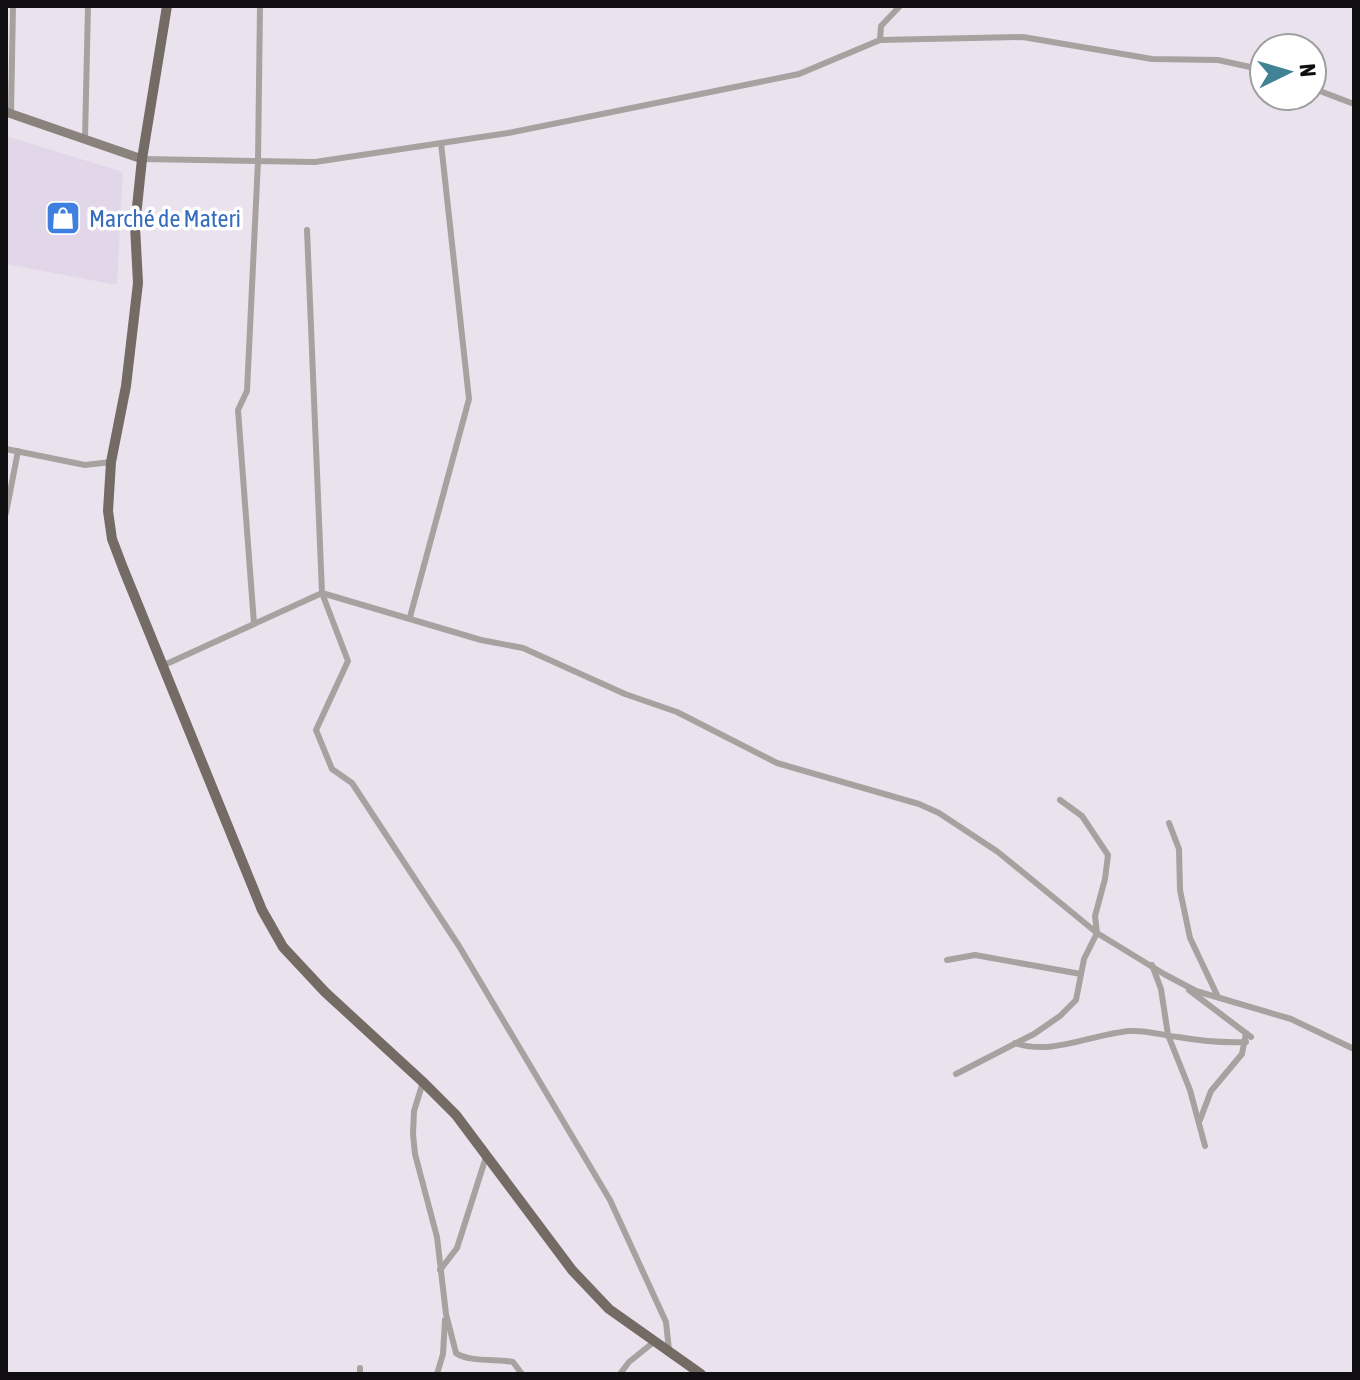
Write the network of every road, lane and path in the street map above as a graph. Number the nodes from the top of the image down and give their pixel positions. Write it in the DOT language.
graph roads {
  1 [pos="13,6"];
  2 [pos="88,6"];
  3 [pos="167,6"];
  4 [pos="260,6"];
  5 [pos="900,6"];
  6 [pos="880,40"];
  7 [pos="1248,67"];
  8 [pos="1328,94"];
  9 [pos="1354,104"];
  10 [pos="9,113"];
  11 [pos="85,139"];
  12 [pos="441,143"];
  13 [pos="142,159"];
  14 [pos="258,161"];
  15 [pos="307,230"];
  16 [pos="6,449"];
  17 [pos="18,451"];
  18 [pos="111,462"];
  19 [pos="6,513"];
  20 [pos="322,593"];
  21 [pos="410,617"];
  22 [pos="254,624"];
  23 [pos="162,666"];
  24 [pos="1060,800"];
  25 [pos="1169,823"];
  26 [pos="1097,933"];
  27 [pos="947,960"];
  28 [pos="1152,965"];
  29 [pos="1081,974"];
  30 [pos="1180,983"];
  31 [pos="1218,997"];
  32 [pos="1168,1035"];
  33 [pos="1247,1037"];
  34 [pos="1015,1043"];
  35 [pos="1354,1049"];
  36 [pos="956,1074"];
  37 [pos="423,1082"];
  38 [pos="1200,1121"];
  39 [pos="1205,1146"];
  40 [pos="486,1157"];
  41 [pos="440,1270"];
  42 [pos="446,1314"];
  43 [pos="655,1341"];
  44 [pos="670,1354"];
  45 [pos="437,1374"];
  46 [pos="522,1374"];
  47 [pos="620,1374"];
  48 [pos="701,1374"];
  1 -- 10 [label="street"];
  2 -- 11 [label="street"];
  3 -- 13 [label="main road"];
  4 -- 14 [label="street"];
  5 -- 6 [label="street"];
  6 -- 7 [label="street"];
  6 -- 12 [label="street"];
  8 -- 9 [label="street"];
  10 -- 11 [label="main road"];
  11 -- 13 [label="main road"];
  12 -- 14 [label="street"];
  12 -- 21 [label="street"];
  13 -- 14 [label="street"];
  13 -- 18 [label="main road"];
  14 -- 22 [label="street"];
  15 -- 20 [label="street"];
  16 -- 17 [label="street"];
  17 -- 18 [label="street"];
  17 -- 19 [label="street"];
  18 -- 23 [label="main road"];
  20 -- 21 [label="street"];
  20 -- 22 [label="street"];
  20 -- 44 [label="street"];
  21 -- 26 [label="street"];
  22 -- 23 [label="street"];
  23 -- 37 [label="main road"];
  24 -- 26 [label="street"];
  25 -- 31 [label="street"];
  26 -- 28 [label="street"];
  26 -- 29 [label="street"];
  27 -- 29 [label="street"];
  28 -- 30 [label="street"];
  28 -- 32 [label="street"];
  29 -- 34 [label="street"];
  30 -- 31 [label="street"];
  30 -- 33 [label="street"];
  31 -- 35 [label="street"];
  32 -- 33 [label="street"];
  32 -- 34 [label="street"];
  32 -- 38 [label="street"];
  33 -- 38 [label="street"];
  34 -- 36 [label="street"];
  37 -- 40 [label="main road"];
  37 -- 41 [label="street"];
  38 -- 39 [label="street"];
  40 -- 41 [label="street"];
  40 -- 43 [label="main road"];
  41 -- 42 [label="street"];
  42 -- 45 [label="street"];
  42 -- 46 [label="street"];
  43 -- 44 [label="main road"];
  43 -- 47 [label="street"];
  44 -- 48 [label="main road"];
}
